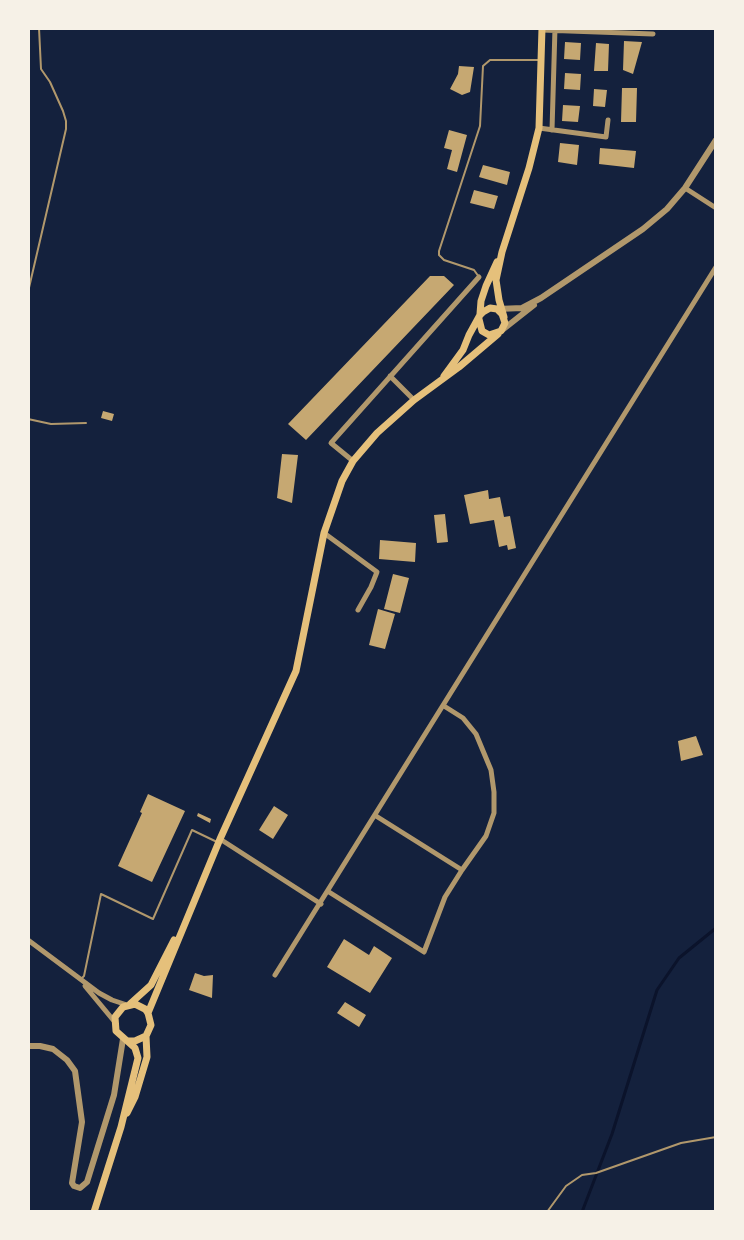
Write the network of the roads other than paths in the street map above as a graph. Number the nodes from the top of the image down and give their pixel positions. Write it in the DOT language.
graph roads {
  1 [pos="39,28"];
  2 [pos="542,29"];
  3 [pos="555,29"];
  4 [pos="652,34"];
  5 [pos="541,60"];
  6 [pos="608,120"];
  7 [pos="539,128"];
  8 [pos="552,130"];
  9 [pos="716,140"];
  10 [pos="685,188"];
  11 [pos="716,208"];
  12 [pos="502,252"];
  13 [pos="716,267"];
  14 [pos="478,277"];
  15 [pos="28,292"];
  16 [pos="541,298"];
  17 [pos="501,312"];
  18 [pos="479,317"];
  19 [pos="499,332"];
  20 [pos="390,376"];
  21 [pos="442,379"];
  22 [pos="414,400"];
  23 [pos="28,418"];
  24 [pos="86,423"];
  25 [pos="353,461"];
  26 [pos="324,533"];
  27 [pos="358,610"];
  28 [pos="444,706"];
  29 [pos="376,816"];
  30 [pos="220,841"];
  31 [pos="462,870"];
  32 [pos="200,890"];
  33 [pos="328,892"];
  34 [pos="321,904"];
  35 [pos="28,940"];
  36 [pos="275,975"];
  37 [pos="81,980"];
  38 [pos="129,1004"];
  39 [pos="148,1013"];
  40 [pos="114,1021"];
  41 [pos="146,1036"];
  42 [pos="126,1040"];
  43 [pos="28,1046"];
  44 [pos="121,1127"];
  45 [pos="716,1137"];
  46 [pos="94,1212"];
  47 [pos="548,1212"];
  1 -- 15 [label="lane"];
  2 -- 3 [label="street"];
  2 -- 5 [label="main road"];
  3 -- 4 [label="street"];
  3 -- 8 [label="street"];
  5 -- 7 [label="main road"];
  5 -- 14 [label="lane"];
  6 -- 8 [label="street"];
  7 -- 8 [label="street"];
  7 -- 12 [label="main road"];
  9 -- 10 [label="street"];
  10 -- 11 [label="street"];
  10 -- 16 [label="street"];
  12 -- 17 [label="main road"];
  12 -- 18 [label="main road"];
  13 -- 28 [label="street"];
  14 -- 20 [label="street"];
  16 -- 17 [label="street"];
  16 -- 19 [label="street"];
  17 -- 18 [label="main road"];
  17 -- 19 [label="main road"];
  18 -- 19 [label="main road"];
  18 -- 21 [label="main road"];
  19 -- 21 [label="main road"];
  20 -- 22 [label="street"];
  20 -- 25 [label="street"];
  21 -- 22 [label="main road"];
  22 -- 25 [label="main road"];
  23 -- 24 [label="lane"];
  25 -- 26 [label="main road"];
  26 -- 27 [label="street"];
  26 -- 30 [label="main road"];
  28 -- 29 [label="street"];
  28 -- 31 [label="street"];
  29 -- 31 [label="street"];
  29 -- 33 [label="street"];
  30 -- 32 [label="main road"];
  30 -- 34 [label="street"];
  30 -- 37 [label="lane"];
  31 -- 33 [label="street"];
  32 -- 38 [label="main road"];
  32 -- 39 [label="main road"];
  33 -- 34 [label="street"];
  34 -- 36 [label="street"];
  35 -- 37 [label="street"];
  37 -- 38 [label="street"];
  37 -- 40 [label="street"];
  38 -- 39 [label="main road"];
  38 -- 40 [label="main road"];
  39 -- 41 [label="main road"];
  40 -- 42 [label="main road"];
  41 -- 42 [label="main road"];
  41 -- 44 [label="main road"];
  42 -- 43 [label="street"];
  42 -- 44 [label="main road"];
  44 -- 46 [label="main road"];
  45 -- 47 [label="lane"];
}
